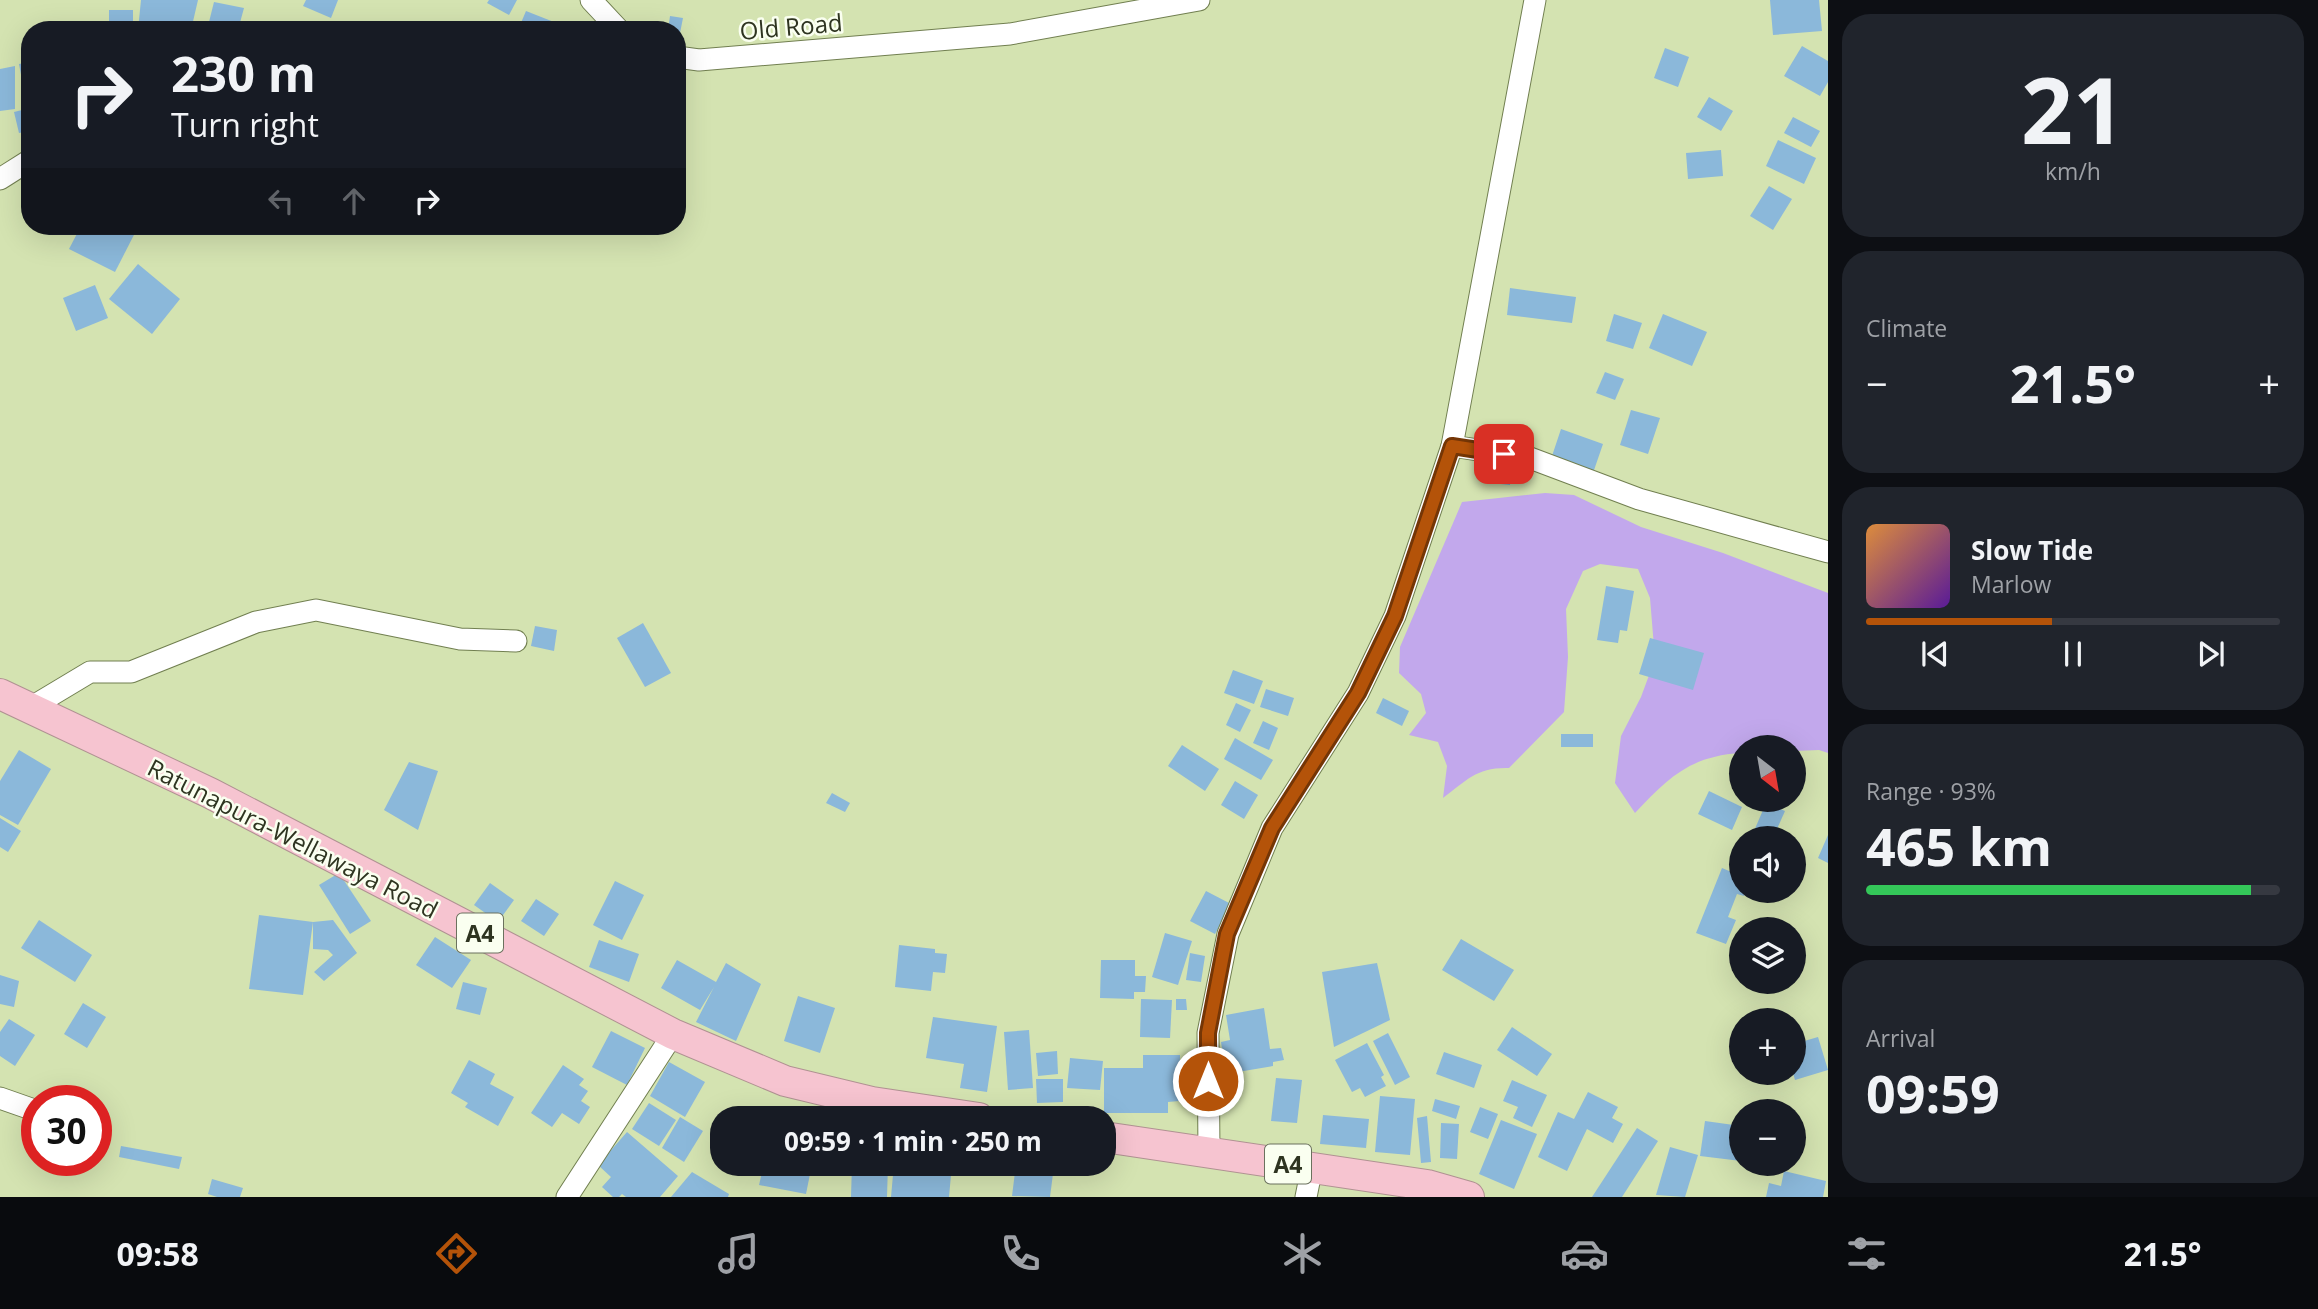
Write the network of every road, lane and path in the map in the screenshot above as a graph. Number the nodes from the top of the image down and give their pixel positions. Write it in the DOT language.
graph roads {
  1 [pos="591,0"];
  2 [pos="1199,0"];
  3 [pos="1535,0"];
  4 [pos="611,21"];
  5 [pos="686,58"];
  6 [pos="21,166"];
  7 [pos="0,179"];
  8 [pos="1452,446"];
  9 [pos="1828,552"];
  10 [pos="516,641"];
  11 [pos="0,694"];
  12 [pos="30,708"];
  13 [pos="673,1034"];
  14 [pos="0,1098"];
  15 [pos="21,1105"];
  16 [pos="899,1106"];
  17 [pos="1116,1139"];
  18 [pos="1209,1153"];
  19 [pos="1312,1167"];
  20 [pos="568,1197"];
  21 [pos="1306,1197"];
  22 [pos="1469,1197"];
  1 -- 4 [label="street"];
  2 -- 5 [label="street, Old Road"];
  3 -- 8 [label="street"];
  6 -- 7 [label="street"];
  8 -- 9 [label="street"];
  8 -- 18 [label="street"];
  10 -- 12 [label="street"];
  11 -- 12 [label="highway, Ratunapura-Wellawaya Road / A4"];
  12 -- 13 [label="highway, Ratunapura-Wellawaya Road / A4"];
  13 -- 16 [label="highway, Ratunapura-Wellawaya Road / A4"];
  13 -- 20 [label="street"];
  14 -- 15 [label="street"];
  17 -- 18 [label="highway, A4"];
  18 -- 19 [label="highway, A4"];
  19 -- 21 [label="street"];
  19 -- 22 [label="highway, A4"];
}
